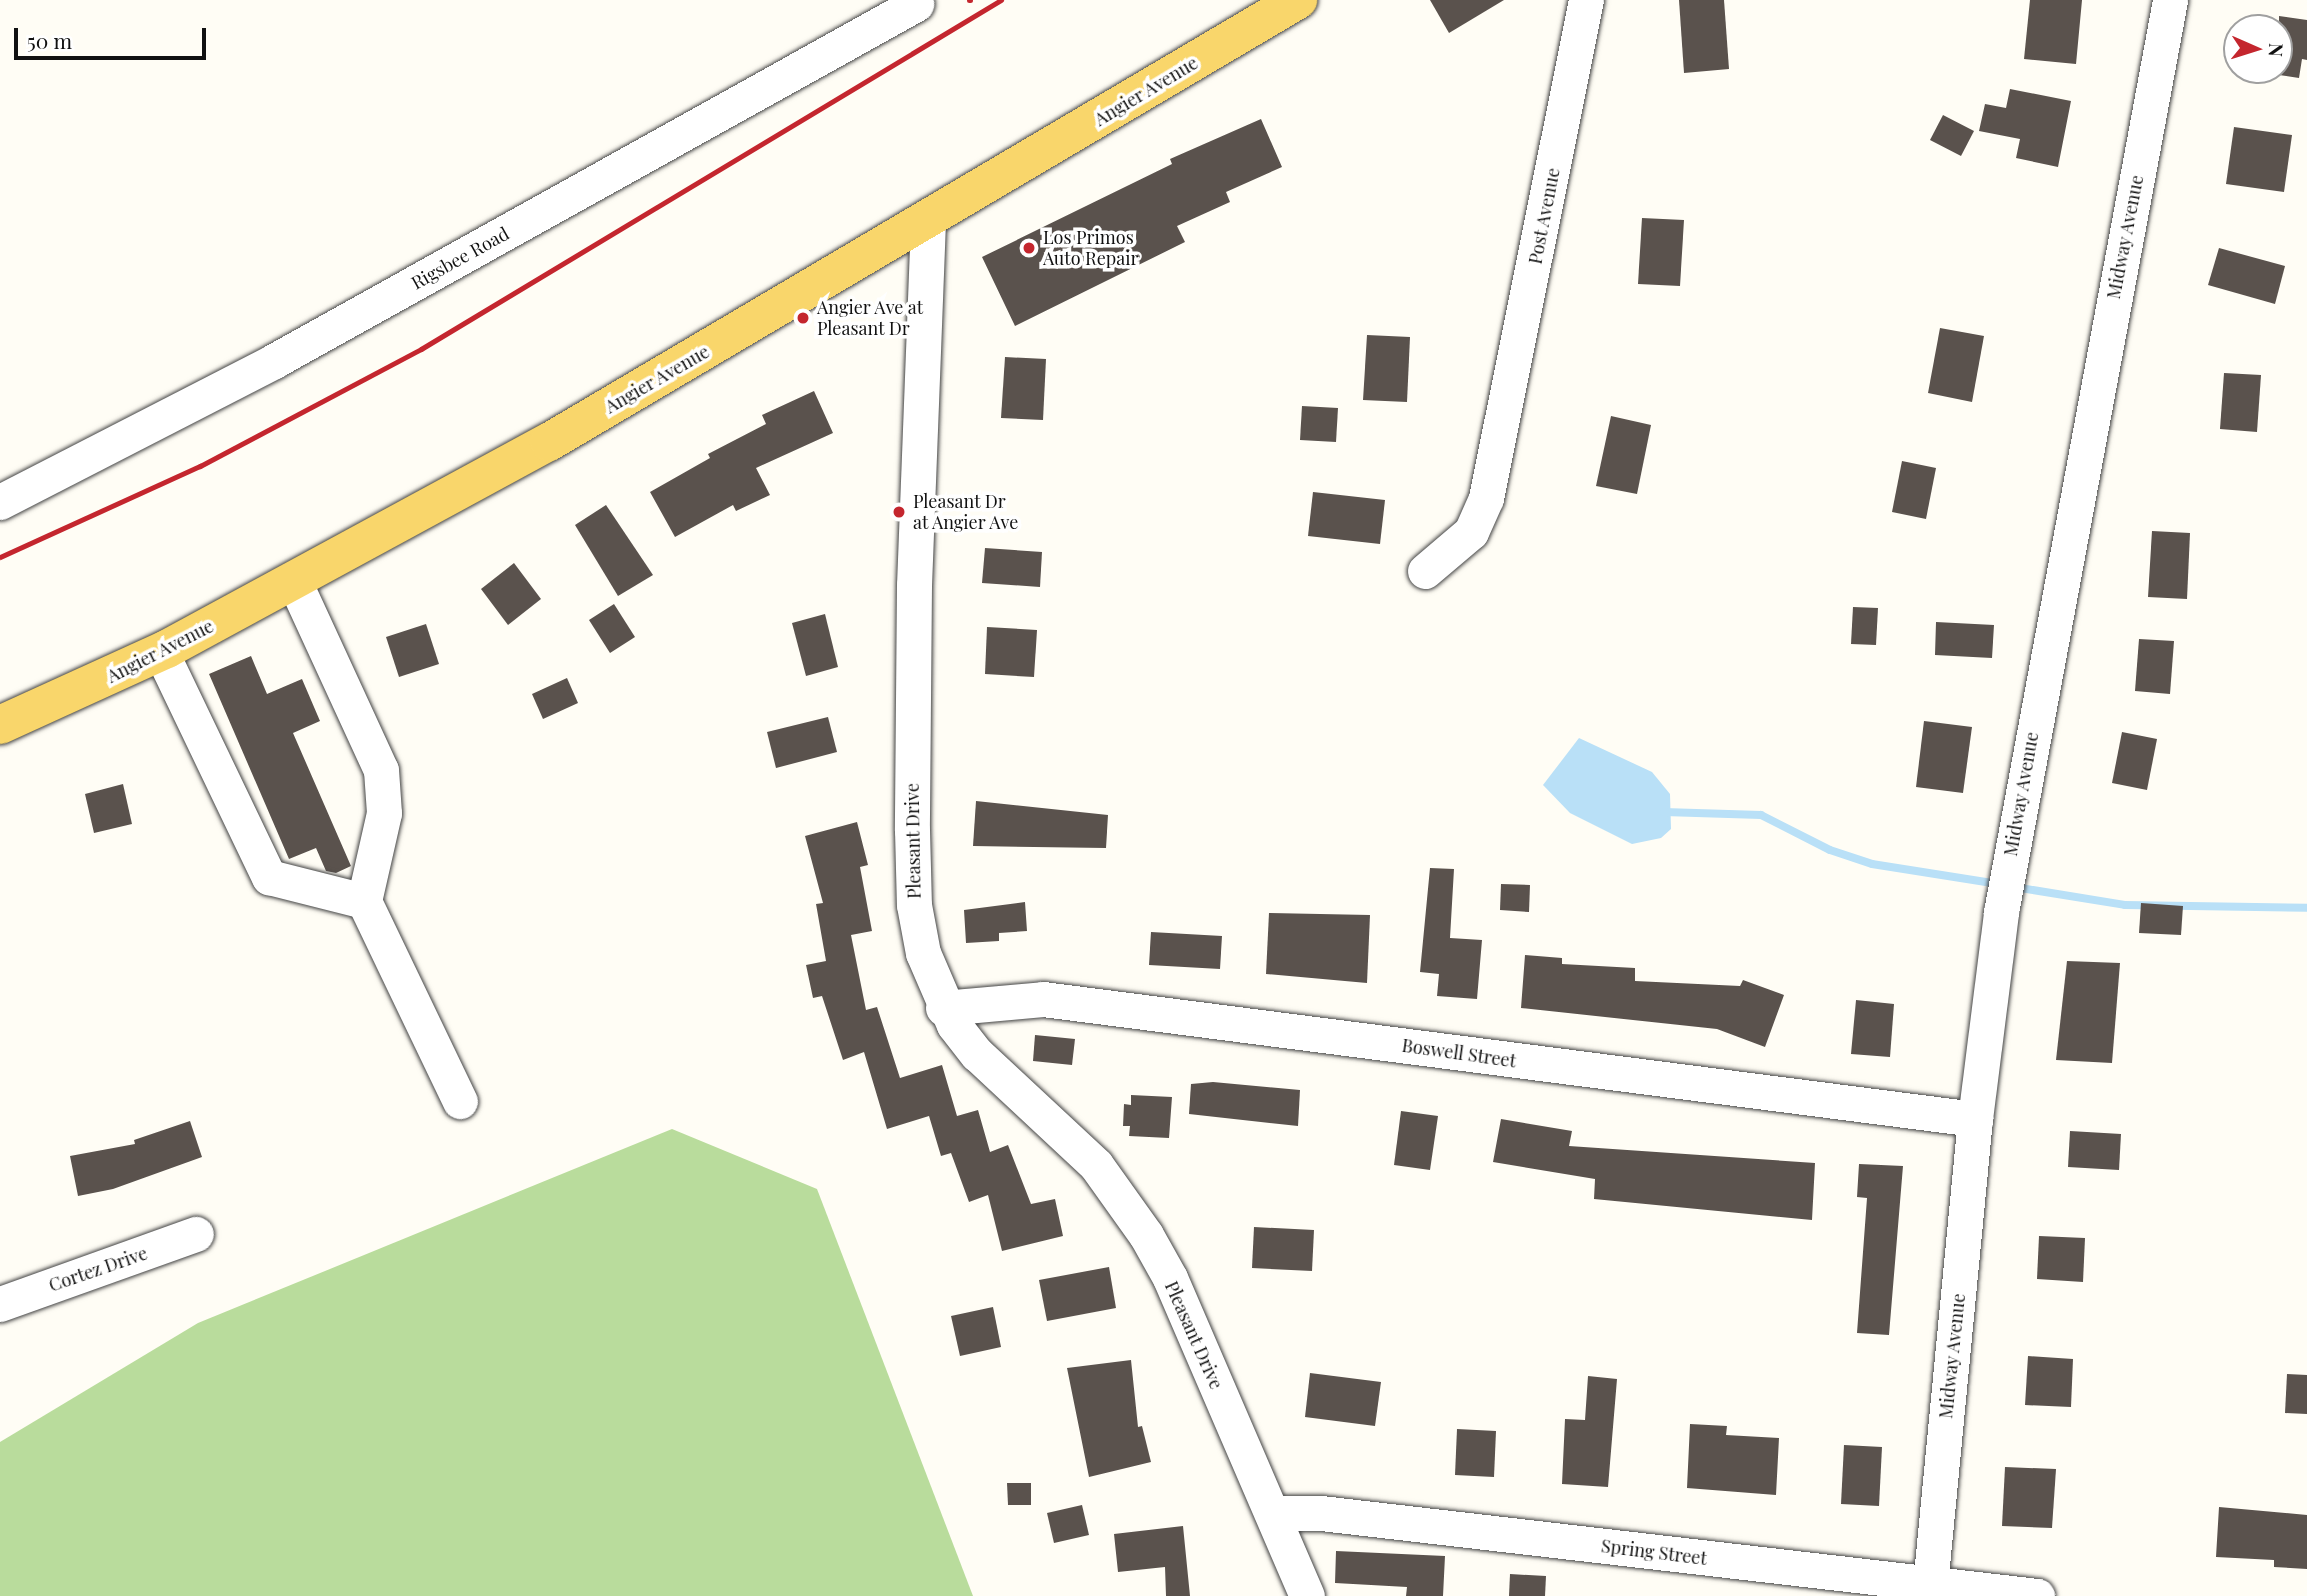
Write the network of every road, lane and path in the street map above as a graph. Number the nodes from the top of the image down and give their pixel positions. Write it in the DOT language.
graph roads {
  1 [pos="1298,0"];
  2 [pos="1586,0"];
  3 [pos="2170,0"];
  4 [pos="916,4"];
  5 [pos="928,221"];
  6 [pos="0,502"];
  7 [pos="1425,571"];
  8 [pos="294,581"];
  9 [pos="161,652"];
  10 [pos="0,725"];
  11 [pos="364,901"];
  12 [pos="943,1008"];
  13 [pos="460,1101"];
  14 [pos="1975,1119"];
  15 [pos="196,1234"];
  16 [pos="0,1304"];
  17 [pos="1272,1513"];
  18 [pos="1930,1590"];
  19 [pos="1307,1596"];
  20 [pos="2036,1596"];
  1 -- 5 [label="main road, Angier Avenue"];
  2 -- 7 [label="street, Post Avenue"];
  3 -- 14 [label="street, Midway Avenue"];
  4 -- 6 [label="street, Rigsbee Road"];
  5 -- 8 [label="main road, Angier Avenue"];
  5 -- 12 [label="street, Pleasant Drive"];
  8 -- 9 [label="main road, Angier Avenue"];
  8 -- 11 [label="street"];
  9 -- 10 [label="main road, Angier Avenue"];
  9 -- 11 [label="street"];
  11 -- 13 [label="street"];
  12 -- 14 [label="street, Boswell Street"];
  12 -- 17 [label="street, Pleasant Drive"];
  14 -- 18 [label="street, Midway Avenue"];
  15 -- 16 [label="street, Cortez Drive"];
  17 -- 18 [label="street, Spring Street"];
  17 -- 19 [label="street, Pleasant Drive"];
  18 -- 20 [label="street, Spring Street"];
}
